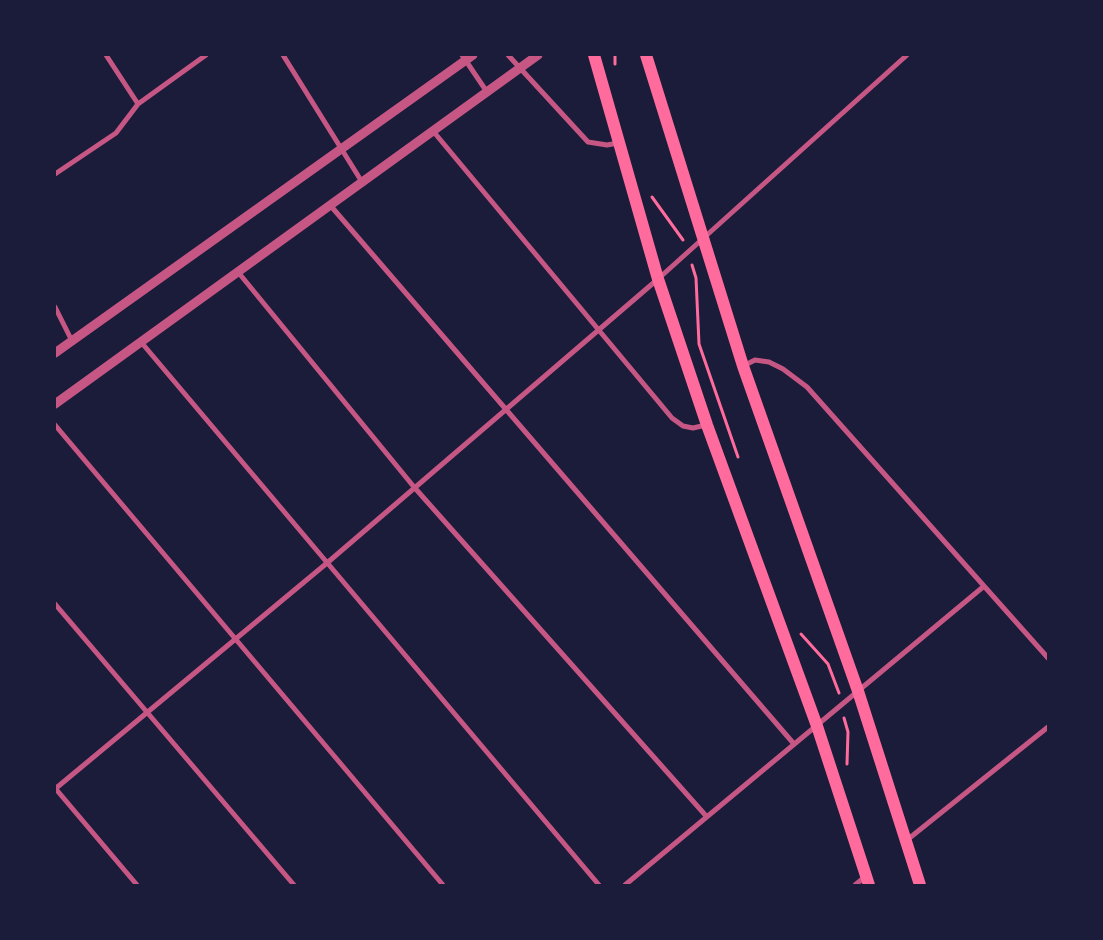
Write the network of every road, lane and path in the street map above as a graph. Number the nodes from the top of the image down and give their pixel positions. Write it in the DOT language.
graph roads {
  1 [pos="106,55"];
  2 [pos="206,55"];
  3 [pos="283,55"];
  4 [pos="508,55"];
  5 [pos="538,55"];
  6 [pos="594,55"];
  7 [pos="615,55"];
  8 [pos="646,55"];
  9 [pos="907,55"];
  10 [pos="467,57"];
  11 [pos="519,69"];
  12 [pos="614,69"];
  13 [pos="486,92"];
  14 [pos="138,104"];
  15 [pos="433,131"];
  16 [pos="618,143"];
  17 [pos="340,150"];
  18 [pos="55,174"];
  19 [pos="362,182"];
  20 [pos="648,192"];
  21 [pos="330,205"];
  22 [pos="702,237"];
  23 [pos="683,239"];
  24 [pos="238,272"];
  25 [pos="696,278"];
  26 [pos="658,279"];
  27 [pos="55,307"];
  28 [pos="598,328"];
  29 [pos="72,341"];
  30 [pos="141,342"];
  31 [pos="55,353"];
  32 [pos="743,366"];
  33 [pos="55,404"];
  34 [pos="505,409"];
  35 [pos="707,425"];
  36 [pos="55,426"];
  37 [pos="740,464"];
  38 [pos="414,487"];
  39 [pos="327,563"];
  40 [pos="983,587"];
  41 [pos="55,604"];
  42 [pos="797,630"];
  43 [pos="237,639"];
  44 [pos="1048,658"];
  45 [pos="833,678"];
  46 [pos="858,691"];
  47 [pos="146,713"];
  48 [pos="817,726"];
  49 [pos="1048,727"];
  50 [pos="794,744"];
  51 [pos="55,789"];
  52 [pos="707,817"];
  53 [pos="904,842"];
  54 [pos="867,880"];
  55 [pos="137,885"];
  56 [pos="294,885"];
  57 [pos="443,885"];
  58 [pos="599,885"];
  59 [pos="625,885"];
  60 [pos="855,885"];
  61 [pos="920,885"];
  1 -- 14 [label="street"];
  2 -- 14 [label="street"];
  3 -- 17 [label="street"];
  4 -- 11 [label="street"];
  5 -- 11 [label="street"];
  6 -- 16 [label="main road"];
  7 -- 12 [label="path"];
  8 -- 22 [label="main road"];
  9 -- 22 [label="street"];
  10 -- 13 [label="street"];
  10 -- 17 [label="street"];
  11 -- 13 [label="street"];
  11 -- 16 [label="street"];
  13 -- 15 [label="street"];
  14 -- 18 [label="street"];
  15 -- 19 [label="street"];
  15 -- 28 [label="street"];
  16 -- 26 [label="main road"];
  17 -- 19 [label="street"];
  17 -- 29 [label="street"];
  19 -- 21 [label="street"];
  20 -- 23 [label="path"];
  21 -- 24 [label="street"];
  21 -- 34 [label="street"];
  22 -- 26 [label="street"];
  22 -- 32 [label="main road"];
  24 -- 30 [label="street"];
  24 -- 38 [label="street"];
  25 -- 37 [label="path"];
  26 -- 28 [label="street"];
  26 -- 35 [label="main road"];
  27 -- 29 [label="street"];
  28 -- 34 [label="street"];
  28 -- 35 [label="street"];
  29 -- 31 [label="street"];
  30 -- 33 [label="street"];
  30 -- 39 [label="street"];
  32 -- 40 [label="street"];
  32 -- 46 [label="main road"];
  34 -- 38 [label="street"];
  34 -- 50 [label="street"];
  35 -- 48 [label="main road"];
  36 -- 43 [label="street"];
  38 -- 39 [label="street"];
  38 -- 52 [label="street"];
  39 -- 43 [label="street"];
  39 -- 58 [label="street"];
  40 -- 44 [label="street"];
  40 -- 46 [label="street"];
  41 -- 47 [label="street"];
  42 -- 45 [label="path"];
  43 -- 47 [label="street"];
  43 -- 57 [label="street"];
  46 -- 48 [label="street"];
  46 -- 53 [label="main road"];
  47 -- 51 [label="street"];
  47 -- 56 [label="street"];
  48 -- 50 [label="street"];
  48 -- 54 [label="main road"];
  49 -- 53 [label="street"];
  50 -- 52 [label="street"];
  51 -- 55 [label="street"];
  52 -- 59 [label="street"];
  53 -- 61 [label="main road"];
  54 -- 60 [label="street"];
}
